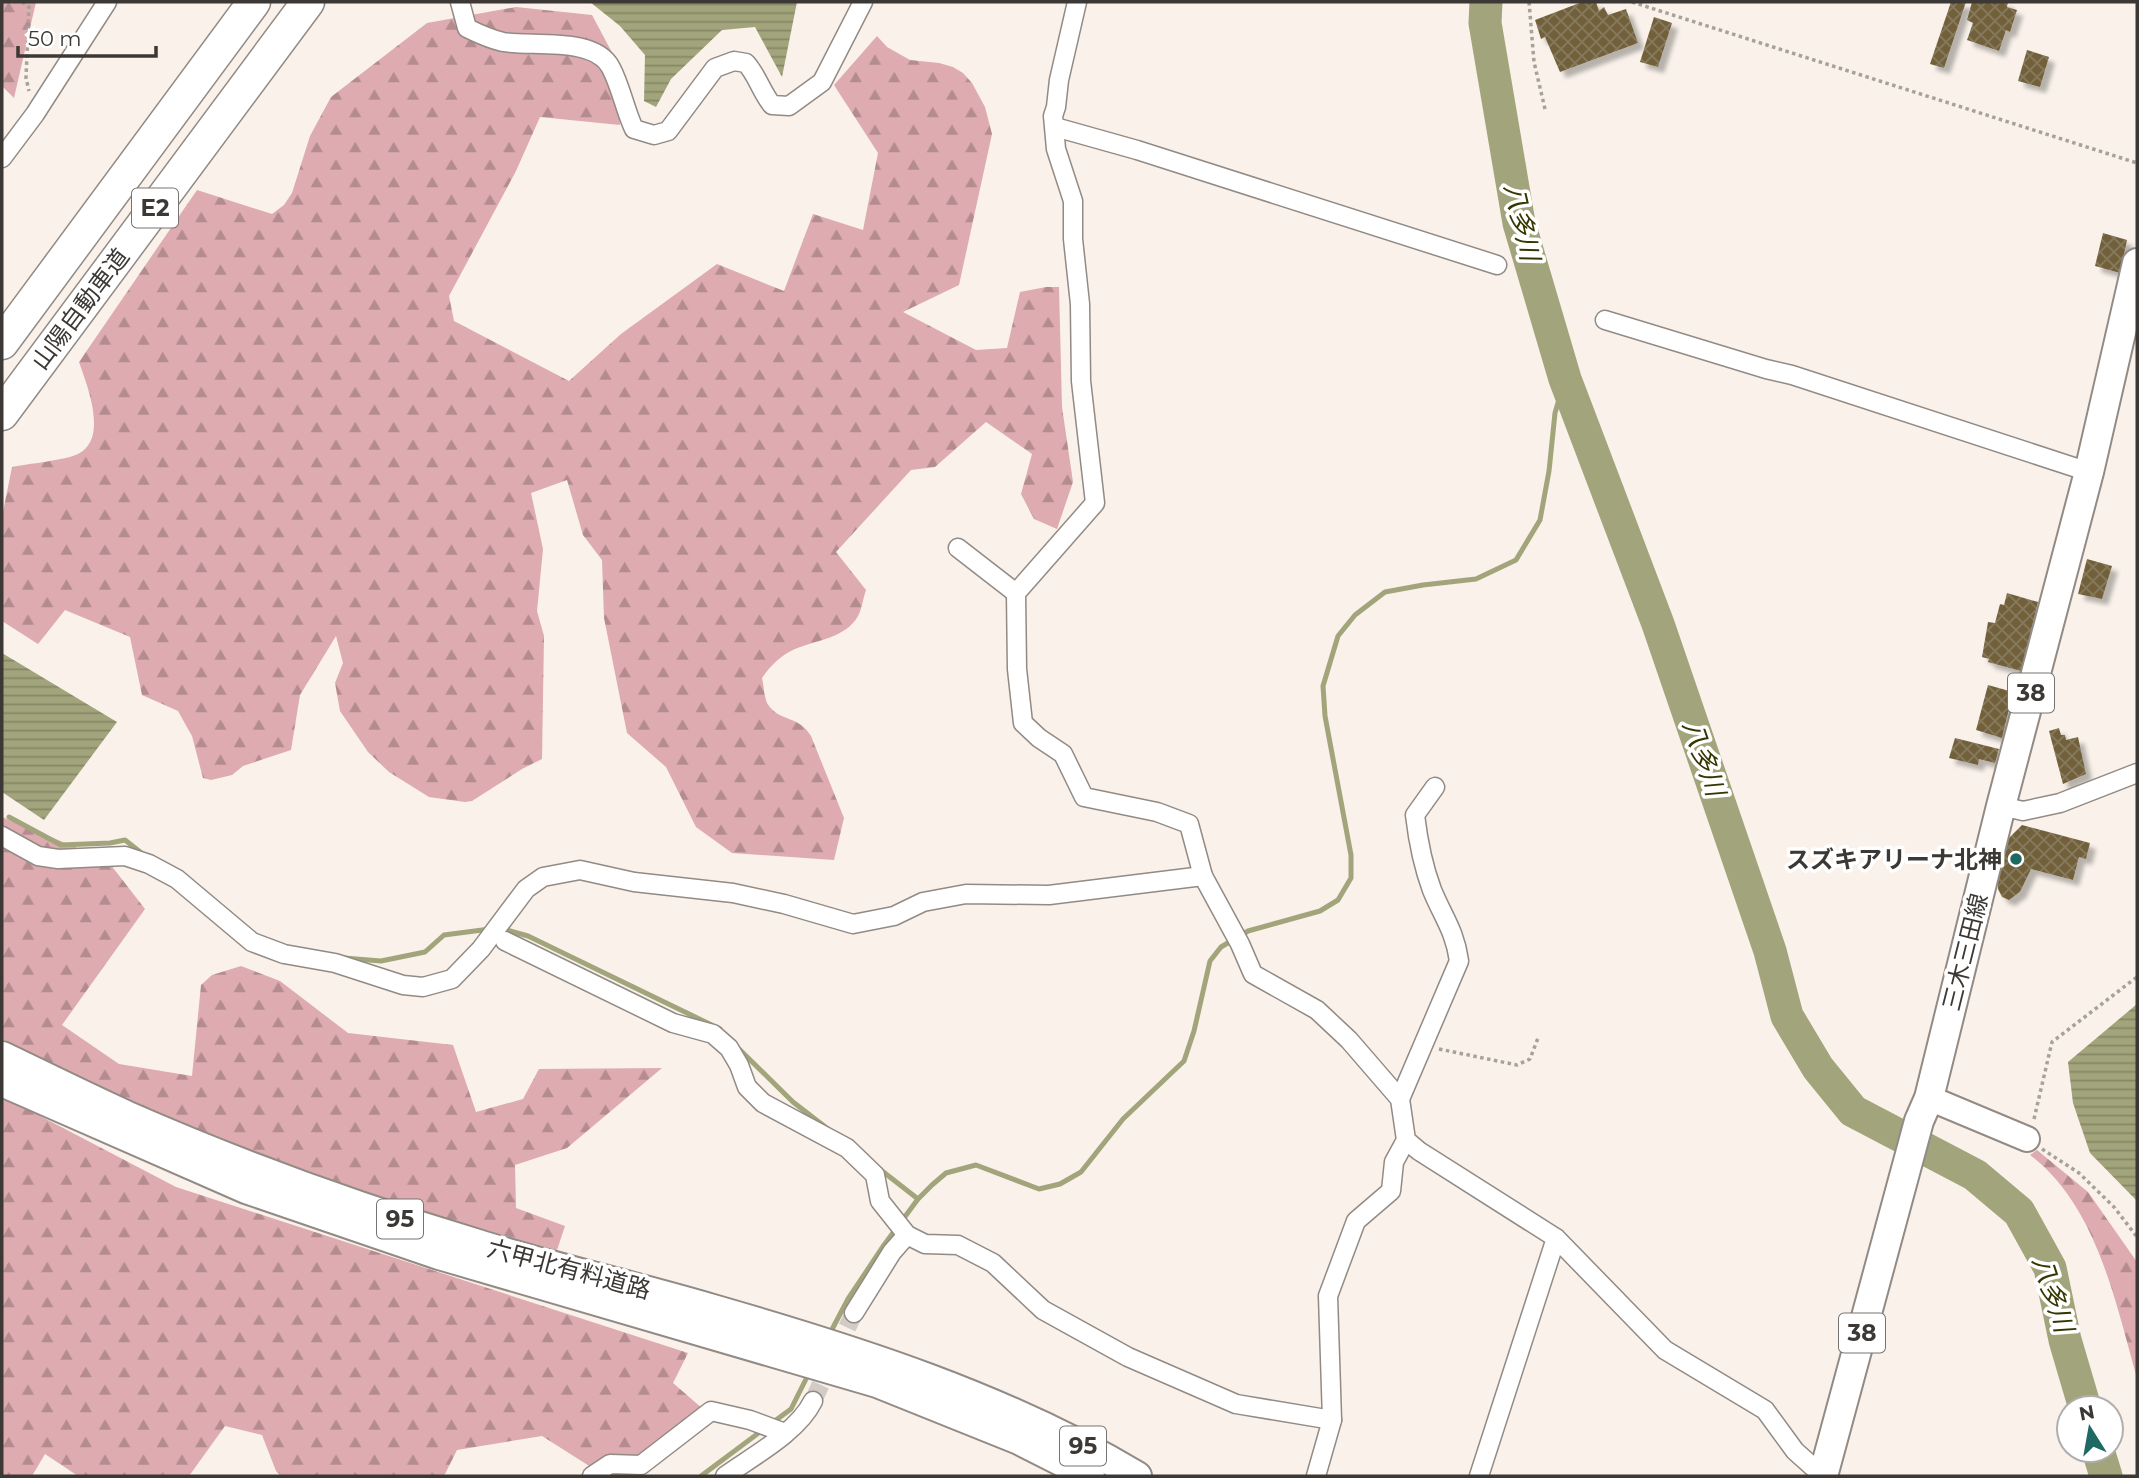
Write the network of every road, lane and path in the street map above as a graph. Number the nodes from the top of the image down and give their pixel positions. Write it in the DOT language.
graph roads {
  1 [pos="22,2"];
  2 [pos="107,2"];
  3 [pos="254,2"];
  4 [pos="308,2"];
  5 [pos="460,2"];
  6 [pos="863,2"];
  7 [pos="1077,2"];
  8 [pos="1529,2"];
  9 [pos="1632,2"];
  10 [pos="1545,109"];
  11 [pos="35,114"];
  12 [pos="1055,127"];
  13 [pos="2,158"];
  14 [pos="2137,163"];
  15 [pos="2137,263"];
  16 [pos="1497,265"];
  17 [pos="1605,320"];
  18 [pos="2,343"];
  19 [pos="2,414"];
  20 [pos="2090,472"];
  21 [pos="958,548"];
  22 [pos="1016,593"];
  23 [pos="2137,773"];
  24 [pos="1435,787"];
  25 [pos="2001,806"];
  26 [pos="2,836"];
  27 [pos="1203,876"];
  28 [pos="505,940"];
  29 [pos="2137,977"];
  30 [pos="1538,1038"];
  31 [pos="1423,1045"];
  32 [pos="2,1056"];
  33 [pos="2,1082"];
  34 [pos="1400,1099"];
  35 [pos="1924,1109"];
  36 [pos="2027,1139"];
  37 [pos="1406,1140"];
  38 [pos="907,1235"];
  39 [pos="2137,1237"];
  40 [pos="1556,1238"];
  41 [pos="853,1313"];
  42 [pos="818,1353"];
  43 [pos="813,1401"];
  44 [pos="1332,1420"];
  45 [pos="1023,1429"];
  46 [pos="783,1432"];
  47 [pos="592,1476"];
  48 [pos="725,1476"];
  49 [pos="1090,1476"];
  50 [pos="1137,1476"];
  51 [pos="1315,1476"];
  52 [pos="1479,1476"];
  53 [pos="1823,1476"];
  1 -- 11 [label="path"];
  2 -- 11 [label="street"];
  3 -- 18 [label="highway, 山陽自動車道 / E2"];
  4 -- 19 [label="highway, 山陽自動車道 / E2"];
  5 -- 6 [label="street"];
  7 -- 12 [label="street"];
  8 -- 10 [label="path"];
  9 -- 14 [label="path"];
  11 -- 13 [label="street"];
  12 -- 16 [label="street"];
  12 -- 22 [label="street"];
  15 -- 20 [label="main road, 三木三田線 / 38"];
  17 -- 20 [label="street"];
  20 -- 25 [label="main road, 三木三田線 / 38"];
  21 -- 22 [label="street"];
  22 -- 27 [label="street"];
  23 -- 25 [label="street"];
  24 -- 31 [label="street"];
  25 -- 35 [label="main road, 三木三田線 / 38"];
  26 -- 27 [label="street"];
  27 -- 34 [label="street"];
  28 -- 38 [label="street"];
  29 -- 36 [label="path"];
  30 -- 31 [label="path"];
  31 -- 34 [label="street"];
  32 -- 42 [label="main road, 六甲北有料道路 / 95"];
  33 -- 42 [label="main road, 六甲北有料道路 / 95"];
  34 -- 37 [label="street"];
  35 -- 36 [label="street"];
  35 -- 53 [label="main road, 三木三田線 / 38"];
  36 -- 39 [label="path"];
  37 -- 40 [label="street"];
  37 -- 44 [label="street"];
  38 -- 41 [label="street"];
  38 -- 44 [label="street"];
  40 -- 52 [label="street"];
  40 -- 53 [label="street"];
  42 -- 45 [label="main road, 六甲北有料道路 / 95"];
  43 -- 46 [label="street"];
  44 -- 51 [label="street"];
  45 -- 49 [label="main road, 六甲北有料道路 / 95"];
  45 -- 50 [label="main road, 六甲北有料道路 / 95"];
  46 -- 47 [label="street"];
  46 -- 48 [label="street"];
}
